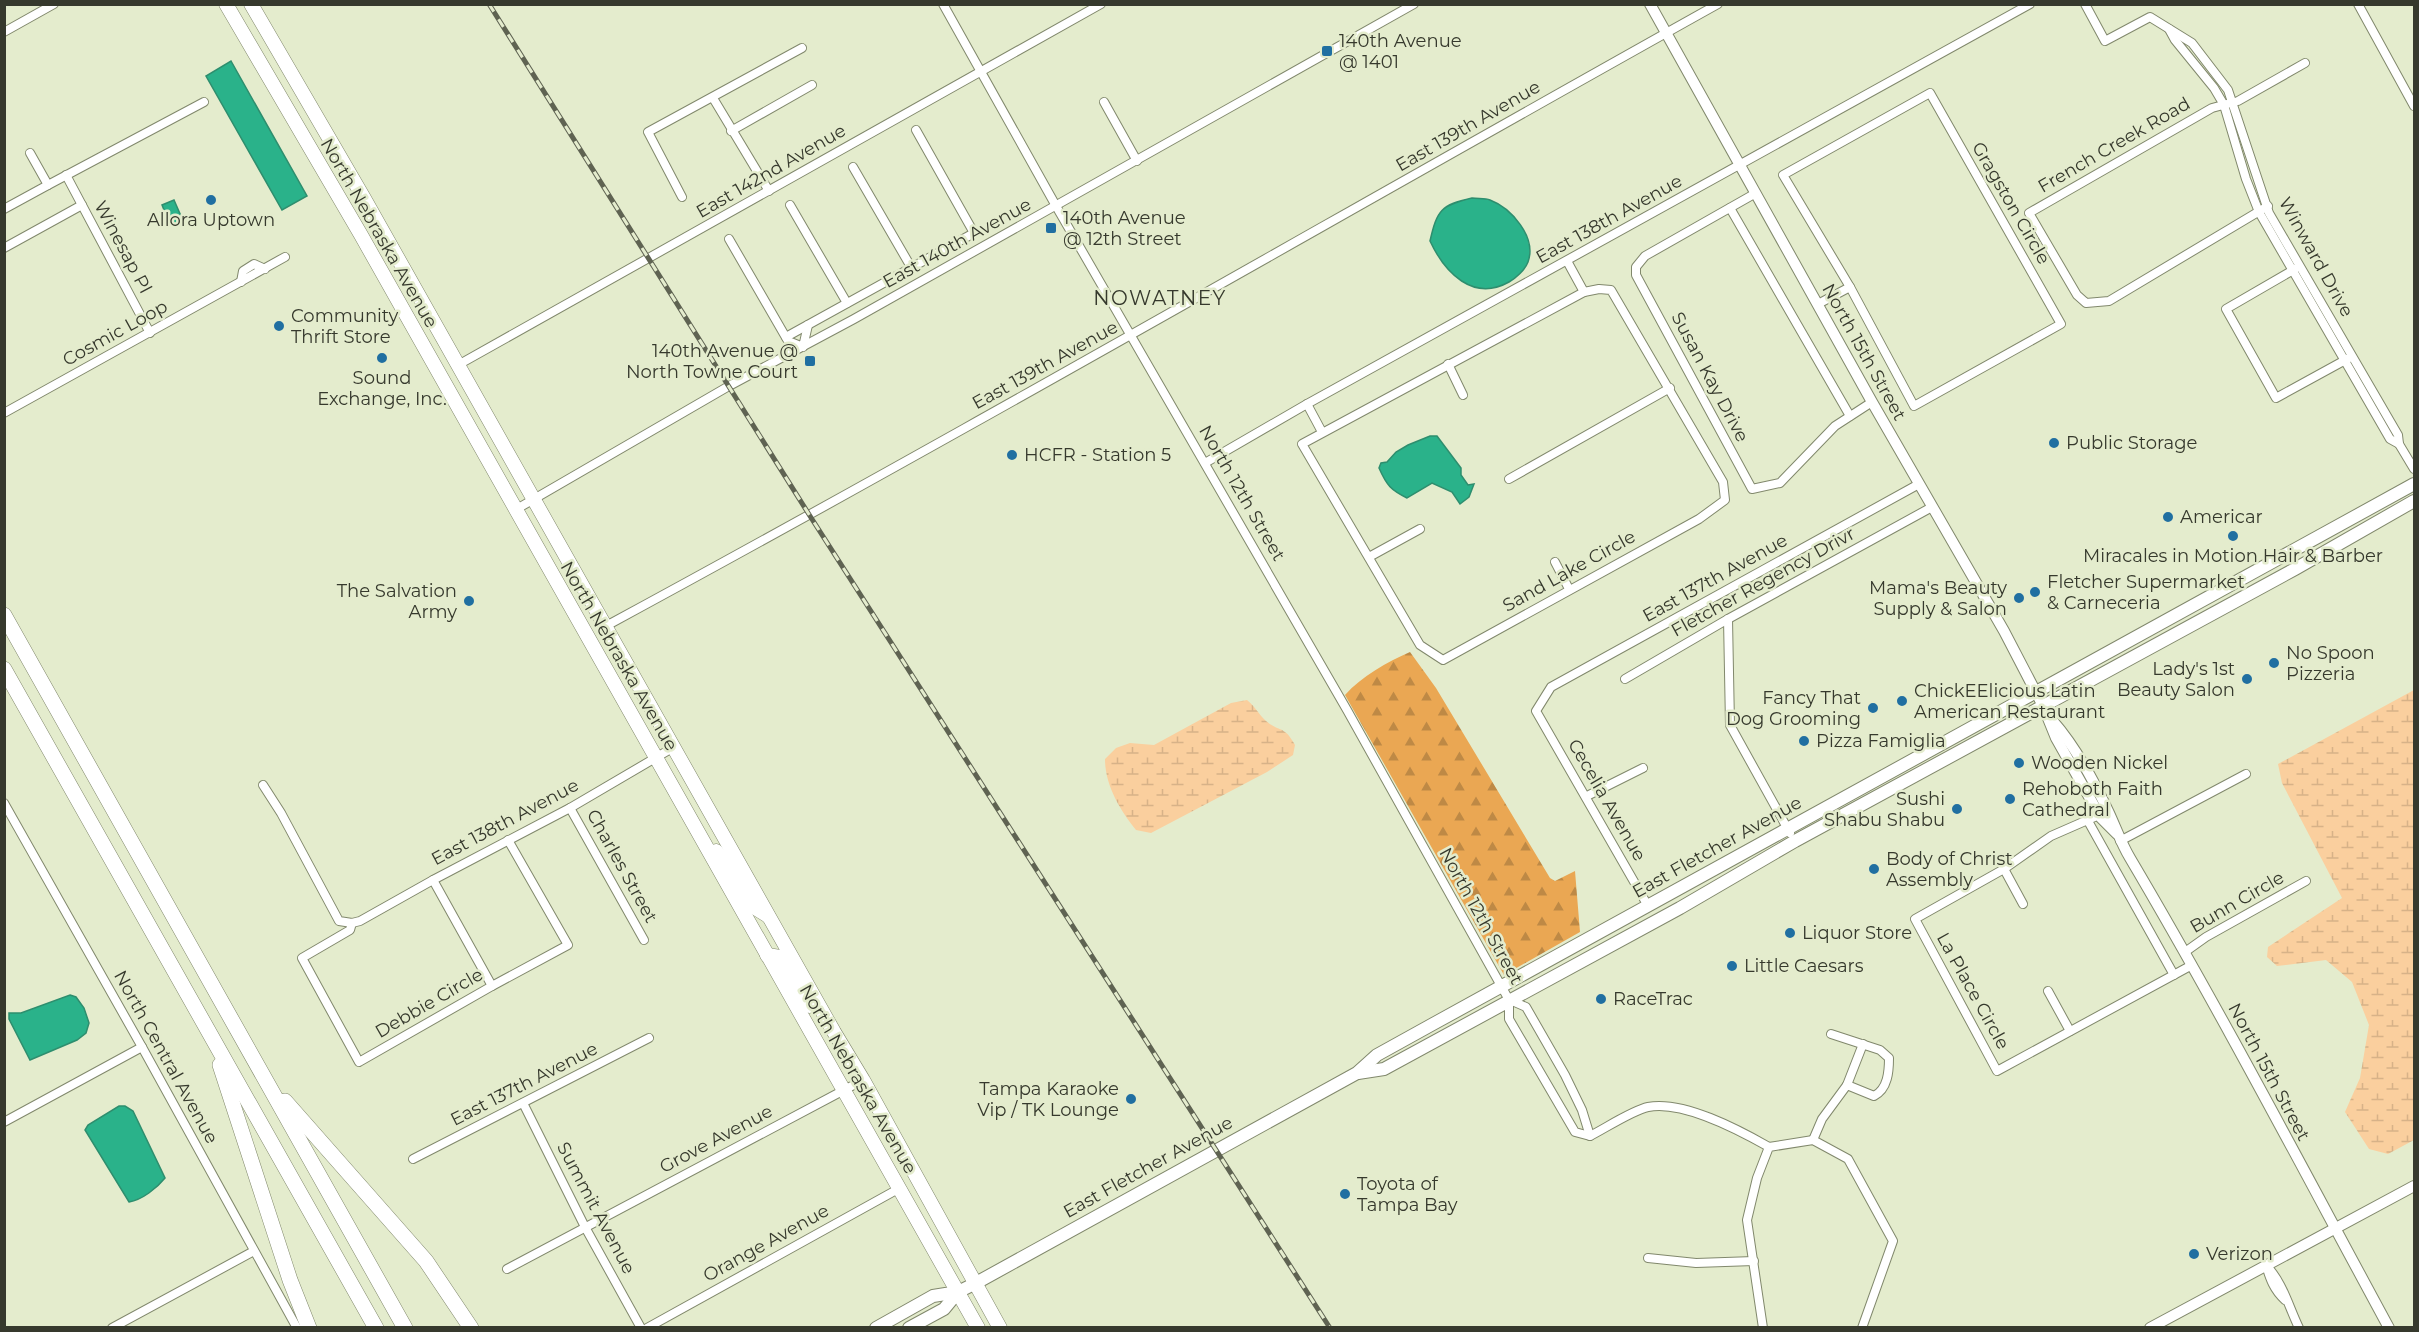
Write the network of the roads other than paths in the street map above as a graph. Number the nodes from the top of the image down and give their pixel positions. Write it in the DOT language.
graph roads {
  1 [pos="54,4"];
  2 [pos="226,4"];
  3 [pos="251,4"];
  4 [pos="943,4"];
  5 [pos="1101,4"];
  6 [pos="1414,4"];
  7 [pos="1650,4"];
  8 [pos="1718,4"];
  9 [pos="2030,4"];
  10 [pos="2085,4"];
  11 [pos="2358,4"];
  12 [pos="2169,27"];
  13 [pos="4,32"];
  14 [pos="1666,33"];
  15 [pos="802,48"];
  16 [pos="2305,63"];
  17 [pos="981,72"];
  18 [pos="812,86"];
  19 [pos="713,98"];
  20 [pos="204,102"];
  21 [pos="1104,102"];
  22 [pos="2233,102"];
  23 [pos="2414,102"];
  24 [pos="2224,105"];
  25 [pos="916,130"];
  26 [pos="731,131"];
  27 [pos="30,153"];
  28 [pos="1137,161"];
  29 [pos="1740,166"];
  30 [pos="853,167"];
  31 [pos="66,176"];
  32 [pos="48,185"];
  33 [pos="769,191"];
  34 [pos="1756,193"];
  35 [pos="682,197"];
  36 [pos="82,205"];
  37 [pos="790,205"];
  38 [pos="1056,206"];
  39 [pos="2268,206"];
  40 [pos="1730,208"];
  41 [pos="4,209"];
  42 [pos="2259,212"];
  43 [pos="729,239"];
  44 [pos="4,248"];
  45 [pos="285,257"];
  46 [pos="1567,261"];
  47 [pos="911,267"];
  48 [pos="2297,268"];
  49 [pos="1850,287"];
  50 [pos="1584,292"];
  51 [pos="847,303"];
  52 [pos="1818,304"];
  53 [pos="808,325"];
  54 [pos="150,333"];
  55 [pos="1133,336"];
  56 [pos="786,337"];
  57 [pos="803,347"];
  58 [pos="2348,358"];
  59 [pos="1448,364"];
  60 [pos="458,365"];
  61 [pos="1670,388"];
  62 [pos="448,390"];
  63 [pos="1463,395"];
  64 [pos="1872,402"];
  65 [pos="1307,404"];
  66 [pos="4,413"];
  67 [pos="1850,416"];
  68 [pos="1322,432"];
  69 [pos="1205,463"];
  70 [pos="2415,469"];
  71 [pos="1509,479"];
  72 [pos="1920,484"];
  73 [pos="2415,484"];
  74 [pos="534,500"];
  75 [pos="2415,501"];
  76 [pos="1932,507"];
  77 [pos="515,510"];
  78 [pos="543,517"];
  79 [pos="525,527"];
  80 [pos="1420,528"];
  81 [pos="2287,555"];
  82 [pos="1369,557"];
  83 [pos="1555,562"];
  84 [pos="2295,569"];
  85 [pos="1569,590"];
  86 [pos="2217,593"];
  87 [pos="2225,607"];
  88 [pos="4,615"];
  89 [pos="1728,619"];
  90 [pos="606,626"];
  91 [pos="4,669"];
  92 [pos="1625,679"];
  93 [pos="2036,692"];
  94 [pos="1536,711"];
  95 [pos="2046,711"];
  96 [pos="674,747"];
  97 [pos="655,757"];
  98 [pos="1643,768"];
  99 [pos="2246,774"];
  100 [pos="263,785"];
  101 [pos="1587,796"];
  102 [pos="4,804"];
  103 [pos="570,808"];
  104 [pos="2099,816"];
  105 [pos="690,819"];
  106 [pos="2088,822"];
  107 [pos="1788,828"];
  108 [pos="2119,838"];
  109 [pos="508,840"];
  110 [pos="1795,841"];
  111 [pos="2004,869"];
  112 [pos="433,879"];
  113 [pos="2306,881"];
  114 [pos="2023,904"];
  115 [pos="1648,906"];
  116 [pos="770,917"];
  117 [pos="351,923"];
  118 [pos="644,940"];
  119 [pos="2185,952"];
  120 [pos="767,955"];
  121 [pos="2193,965"];
  122 [pos="1568,969"];
  123 [pos="2174,975"];
  124 [pos="492,986"];
  125 [pos="1502,986"];
  126 [pos="2048,991"];
  127 [pos="1509,1000"];
  128 [pos="209,1031"];
  129 [pos="2070,1031"];
  130 [pos="834,1032"];
  131 [pos="1831,1034"];
  132 [pos="649,1038"];
  133 [pos="1863,1044"];
  134 [pos="142,1047"];
  135 [pos="1357,1073"];
  136 [pos="266,1079"];
  137 [pos="863,1080"];
  138 [pos="1847,1085"];
  139 [pos="844,1090"];
  140 [pos="523,1103"];
  141 [pos="4,1122"];
  142 [pos="1590,1136"];
  143 [pos="1813,1140"];
  144 [pos="1769,1147"];
  145 [pos="413,1159"];
  146 [pos="2415,1186"];
  147 [pos="900,1188"];
  148 [pos="585,1227"];
  149 [pos="2335,1228"];
  150 [pos="254,1251"];
  151 [pos="1648,1258"];
  152 [pos="1754,1261"];
  153 [pos="2266,1265"];
  154 [pos="507,1269"];
  155 [pos="976,1283"];
  156 [pos="958,1292"];
  157 [pos="112,1328"];
  158 [pos="297,1328"];
  159 [pos="309,1328"];
  160 [pos="376,1328"];
  161 [pos="405,1328"];
  162 [pos="471,1328"];
  163 [pos="640,1328"];
  164 [pos="647,1328"];
  165 [pos="876,1328"];
  166 [pos="909,1328"];
  167 [pos="978,1328"];
  168 [pos="1000,1328"];
  169 [pos="1763,1328"];
  170 [pos="1862,1328"];
  171 [pos="2150,1328"];
  172 [pos="2299,1328"];
  173 [pos="2390,1328"];
  1 -- 13 [label="street"];
  2 -- 62 [label="main road, North Nebraska Avenue"];
  3 -- 60 [label="main road, North Nebraska Avenue"];
  4 -- 17 [label="street, North 12th Street"];
  5 -- 17 [label="street, East 142nd Avenue"];
  6 -- 28 [label="street, East 140th Avenue"];
  7 -- 14 [label="street, North 15th Street"];
  8 -- 14 [label="street, East 139th Avenue"];
  9 -- 29 [label="street, East 138th Avenue"];
  10 -- 12 [label="street, Winward Drive"];
  11 -- 23 [label="street"];
  12 -- 22 [label="street, Winward Drive"];
  12 -- 24 [label="street, Winward Drive"];
  14 -- 29 [label="street, North 15th Street"];
  14 -- 55 [label="street, East 139th Avenue"];
  15 -- 19 [label="street"];
  16 -- 22 [label="street, French Creek Road"];
  17 -- 33 [label="street, East 142nd Avenue"];
  17 -- 38 [label="street, North 12th Street"];
  18 -- 26 [label="street"];
  19 -- 26 [label="street"];
  19 -- 35 [label="street"];
  20 -- 31 [label="street"];
  21 -- 28 [label="street"];
  22 -- 24 [label="street, French Creek Road"];
  22 -- 39 [label="street, Winward Drive"];
  24 -- 42 [label="street, Winward Drive"];
  24 -- 42 [label="street, French Creek Road"];
  25 -- 47 [label="street"];
  26 -- 33 [label="street"];
  27 -- 32 [label="street"];
  28 -- 38 [label="street, East 140th Avenue"];
  29 -- 34 [label="street, North 15th Street"];
  29 -- 46 [label="street, East 138th Avenue"];
  30 -- 47 [label="street"];
  31 -- 32 [label="street"];
  31 -- 36 [label="street, Winesap Pl"];
  32 -- 41 [label="street"];
  33 -- 60 [label="street, East 142nd Avenue"];
  34 -- 40 [label="street, Susan Kay Drive"];
  34 -- 52 [label="street, North 15th Street"];
  36 -- 44 [label="street"];
  36 -- 54 [label="street, Winesap Pl"];
  37 -- 51 [label="street"];
  38 -- 55 [label="street, North 12th Street"];
  38 -- 57 [label="street, East 140th Avenue"];
  39 -- 42 [label="street, French Creek Road"];
  39 -- 48 [label="street, Winward Drive"];
  40 -- 67 [label="street"];
  40 -- 67 [label="street, Susan Kay Drive"];
  42 -- 48 [label="street, Winward Drive"];
  43 -- 56 [label="street"];
  45 -- 54 [label="street, Cosmic Loop"];
  46 -- 50 [label="street"];
  46 -- 65 [label="street, East 138th Avenue"];
  47 -- 51 [label="street"];
  48 -- 58 [label="street, Winward Drive"];
  48 -- 58 [label="street"];
  49 -- 49 [label="street, Gragston Circle"];
  49 -- 52 [label="street"];
  50 -- 59 [label="street, Sand Lake Circle"];
  50 -- 61 [label="street, Sand Lake Circle"];
  51 -- 53 [label="street"];
  52 -- 64 [label="street, North 15th Street"];
  53 -- 56 [label="street"];
  53 -- 57 [label="street"];
  54 -- 66 [label="street, Cosmic Loop"];
  55 -- 69 [label="street, North 12th Street"];
  55 -- 90 [label="street, East 139th Avenue"];
  56 -- 57 [label="street"];
  57 -- 74 [label="street, East 140th Avenue"];
  58 -- 70 [label="street, Winward Drive"];
  59 -- 63 [label="street"];
  59 -- 68 [label="street, Sand Lake Circle"];
  60 -- 62 [label="main road"];
  60 -- 74 [label="main road, North Nebraska Avenue"];
  61 -- 71 [label="street"];
  61 -- 85 [label="street, Sand Lake Circle"];
  62 -- 77 [label="main road, North Nebraska Avenue"];
  64 -- 67 [label="street, Susan Kay Drive"];
  64 -- 72 [label="street, North 15th Street"];
  65 -- 68 [label="street"];
  65 -- 69 [label="street, East 138th Avenue"];
  68 -- 82 [label="street, Sand Lake Circle"];
  69 -- 125 [label="street, North 12th Street"];
  72 -- 76 [label="street, North 15th Street"];
  72 -- 94 [label="street, East 137th Avenue"];
  73 -- 81 [label="main road, East Fletcher Avenue"];
  74 -- 77 [label="street, East 140th Avenue"];
  74 -- 78 [label="main road, North Nebraska Avenue"];
  75 -- 84 [label="main road, East Fletcher Avenue"];
  76 -- 89 [label="street, Fletcher Regency Drivr"];
  76 -- 93 [label="street, North 15th Street"];
  77 -- 79 [label="main road, North Nebraska Avenue"];
  78 -- 79 [label="main road"];
  78 -- 90 [label="main road, North Nebraska Avenue"];
  79 -- 97 [label="main road, North Nebraska Avenue"];
  80 -- 82 [label="street"];
  81 -- 84 [label="main road"];
  81 -- 86 [label="main road, East Fletcher Avenue"];
  82 -- 85 [label="street, Sand Lake Circle"];
  83 -- 85 [label="street"];
  84 -- 87 [label="main road, East Fletcher Avenue"];
  86 -- 87 [label="main road"];
  86 -- 93 [label="main road, East Fletcher Avenue"];
  87 -- 95 [label="main road, East Fletcher Avenue"];
  88 -- 136 [label="highway"];
  89 -- 92 [label="street, Fletcher Regency Drivr"];
  89 -- 107 [label="street"];
  90 -- 96 [label="main road, North Nebraska Avenue"];
  91 -- 128 [label="highway"];
  93 -- 95 [label="street, North 15th Street"];
  93 -- 107 [label="main road, East Fletcher Avenue"];
  94 -- 101 [label="street, Cecelia Avenue"];
  95 -- 104 [label="street, North 15th Street"];
  95 -- 108 [label="street, North 15th Street"];
  95 -- 110 [label="main road, East Fletcher Avenue"];
  96 -- 97 [label="street, East 138th Avenue"];
  96 -- 116 [label="main road, North Nebraska Avenue"];
  97 -- 103 [label="street, East 138th Avenue"];
  97 -- 105 [label="main road, North Nebraska Avenue"];
  98 -- 101 [label="street"];
  99 -- 108 [label="street"];
  100 -- 117 [label="street"];
  101 -- 115 [label="street, Cecelia Avenue"];
  102 -- 134 [label="street, North Central Avenue"];
  103 -- 109 [label="street, East 138th Avenue"];
  103 -- 118 [label="street, Charles Street"];
  104 -- 106 [label="street, La Place Circle"];
  104 -- 108 [label="street, North 15th Street"];
  105 -- 116 [label="main road"];
  105 -- 120 [label="main road, North Nebraska Avenue"];
  106 -- 111 [label="street, La Place Circle"];
  106 -- 123 [label="street"];
  107 -- 110 [label="street"];
  107 -- 115 [label="main road, East Fletcher Avenue"];
  108 -- 119 [label="street, North 15th Street"];
  109 -- 112 [label="street, East 138th Avenue"];
  109 -- 124 [label="street, Debbie Circle"];
  110 -- 122 [label="main road, East Fletcher Avenue"];
  111 -- 114 [label="street"];
  111 -- 129 [label="street, La Place Circle"];
  112 -- 117 [label="street, East 138th Avenue"];
  112 -- 124 [label="street"];
  113 -- 119 [label="street, Bunn Circle"];
  115 -- 122 [label="main road"];
  115 -- 125 [label="main road, East Fletcher Avenue"];
  116 -- 130 [label="main road, North Nebraska Avenue"];
  117 -- 124 [label="street, Debbie Circle"];
  119 -- 121 [label="street, North 15th Street"];
  120 -- 130 [label="main road"];
  120 -- 139 [label="main road, North Nebraska Avenue"];
  121 -- 123 [label="street, La Place Circle"];
  121 -- 149 [label="street, North 15th Street"];
  122 -- 127 [label="main road, East Fletcher Avenue"];
  123 -- 129 [label="street, La Place Circle"];
  125 -- 127 [label="street, North 12th Street"];
  125 -- 135 [label="main road, East Fletcher Avenue"];
  126 -- 129 [label="street"];
  127 -- 135 [label="main road, East Fletcher Avenue"];
  127 -- 142 [label="street"];
  127 -- 142 [label="street"];
  128 -- 159 [label="highway"];
  128 -- 160 [label="highway"];
  130 -- 137 [label="main road, North Nebraska Avenue"];
  131 -- 133 [label="street"];
  132 -- 140 [label="street, East 137th Avenue"];
  133 -- 138 [label="street"];
  133 -- 138 [label="street"];
  134 -- 141 [label="street"];
  134 -- 150 [label="street, North Central Avenue"];
  135 -- 155 [label="main road, East Fletcher Avenue"];
  136 -- 161 [label="highway"];
  136 -- 162 [label="highway"];
  137 -- 139 [label="street, Grove Avenue"];
  137 -- 155 [label="main road, North Nebraska Avenue"];
  138 -- 143 [label="street"];
  139 -- 147 [label="main road, North Nebraska Avenue"];
  139 -- 148 [label="street, Grove Avenue"];
  140 -- 145 [label="street, East 137th Avenue"];
  140 -- 148 [label="street, Summit Avenue"];
  142 -- 144 [label="street"];
  143 -- 144 [label="street"];
  143 -- 170 [label="street"];
  144 -- 152 [label="street"];
  146 -- 149 [label="street"];
  147 -- 156 [label="main road, North Nebraska Avenue"];
  147 -- 164 [label="street, Orange Avenue"];
  148 -- 154 [label="street, Grove Avenue"];
  148 -- 163 [label="street, Summit Avenue"];
  149 -- 153 [label="street"];
  149 -- 173 [label="street, North 15th Street"];
  150 -- 157 [label="street"];
  150 -- 158 [label="street, North Central Avenue"];
  151 -- 152 [label="street"];
  152 -- 169 [label="street"];
  153 -- 171 [label="street"];
  153 -- 172 [label="street"];
  155 -- 156 [label="main road, East Fletcher Avenue"];
  155 -- 168 [label="main road, North Nebraska Avenue"];
  156 -- 165 [label="main road, East Fletcher Avenue"];
  156 -- 166 [label="main road, East Fletcher Avenue"];
  156 -- 167 [label="main road, North Nebraska Avenue"];
}
